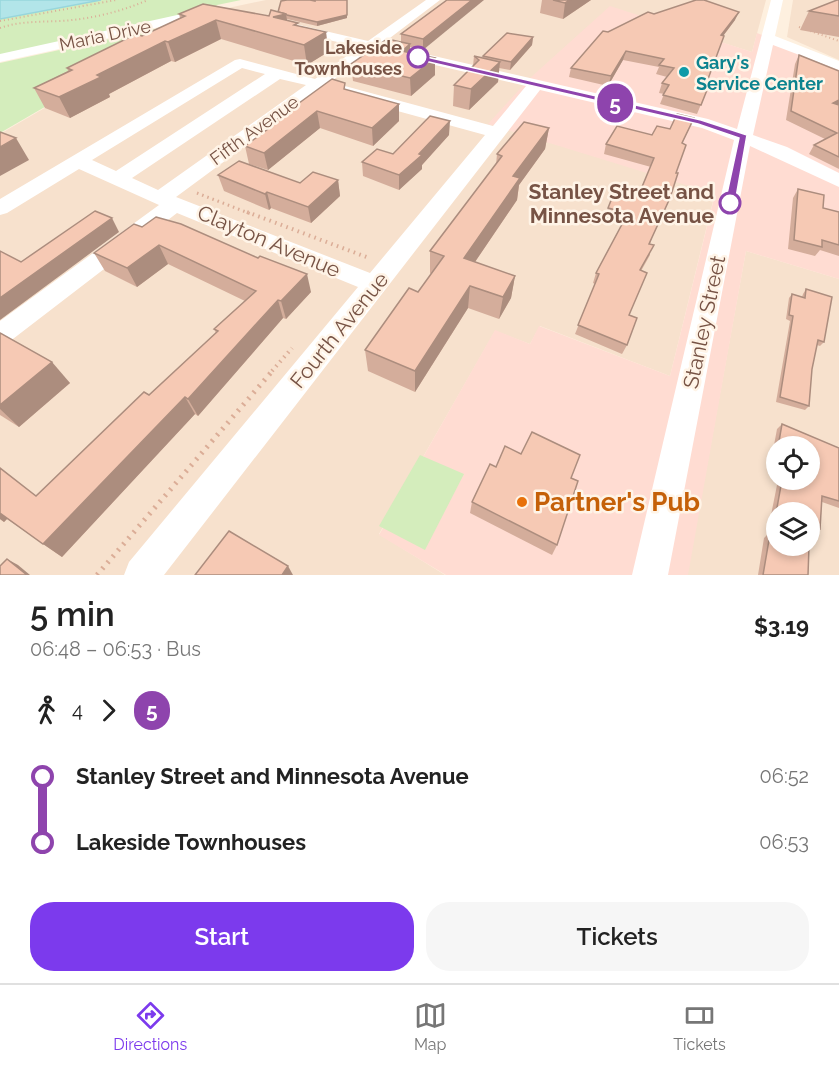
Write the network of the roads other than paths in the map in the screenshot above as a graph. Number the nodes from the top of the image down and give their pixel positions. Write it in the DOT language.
graph roads {
  1 [pos="434,0"];
  2 [pos="777,0"];
  3 [pos="215,11"];
  4 [pos="277,23"];
  5 [pos="767,38"];
  6 [pos="370,46"];
  7 [pos="0,58"];
  8 [pos="839,66"];
  9 [pos="278,74"];
  10 [pos="318,84"];
  11 [pos="535,84"];
  12 [pos="496,132"];
  13 [pos="744,137"];
  14 [pos="78,161"];
  15 [pos="118,179"];
  16 [pos="839,181"];
  17 [pos="177,197"];
  18 [pos="0,208"];
  19 [pos="372,272"];
  20 [pos="0,335"];
  21 [pos="142,575"];
  22 [pos="650,575"];
  1 -- 6 [label="street, Fifth Avenue"];
  2 -- 5 [label="street, Stanley Street"];
  3 -- 7 [label="street, Maria Drive"];
  4 -- 6 [label="street"];
  5 -- 8 [label="street"];
  5 -- 13 [label="street, Stanley Street"];
  6 -- 10 [label="street, Fifth Avenue"];
  6 -- 11 [label="street"];
  9 -- 10 [label="street"];
  9 -- 14 [label="street"];
  9 -- 15 [label="street"];
  10 -- 12 [label="street"];
  10 -- 17 [label="street, Fifth Avenue"];
  11 -- 12 [label="street, Fourth Avenue"];
  11 -- 13 [label="street"];
  12 -- 19 [label="street, Fourth Avenue"];
  13 -- 16 [label="street"];
  13 -- 22 [label="street, Stanley Street"];
  14 -- 15 [label="street, Clayton Avenue"];
  14 -- 18 [label="street"];
  15 -- 17 [label="street, Clayton Avenue"];
  17 -- 19 [label="street, Clayton Avenue"];
  17 -- 20 [label="street, Fifth Avenue"];
  19 -- 21 [label="street, Fourth Avenue"];
}
